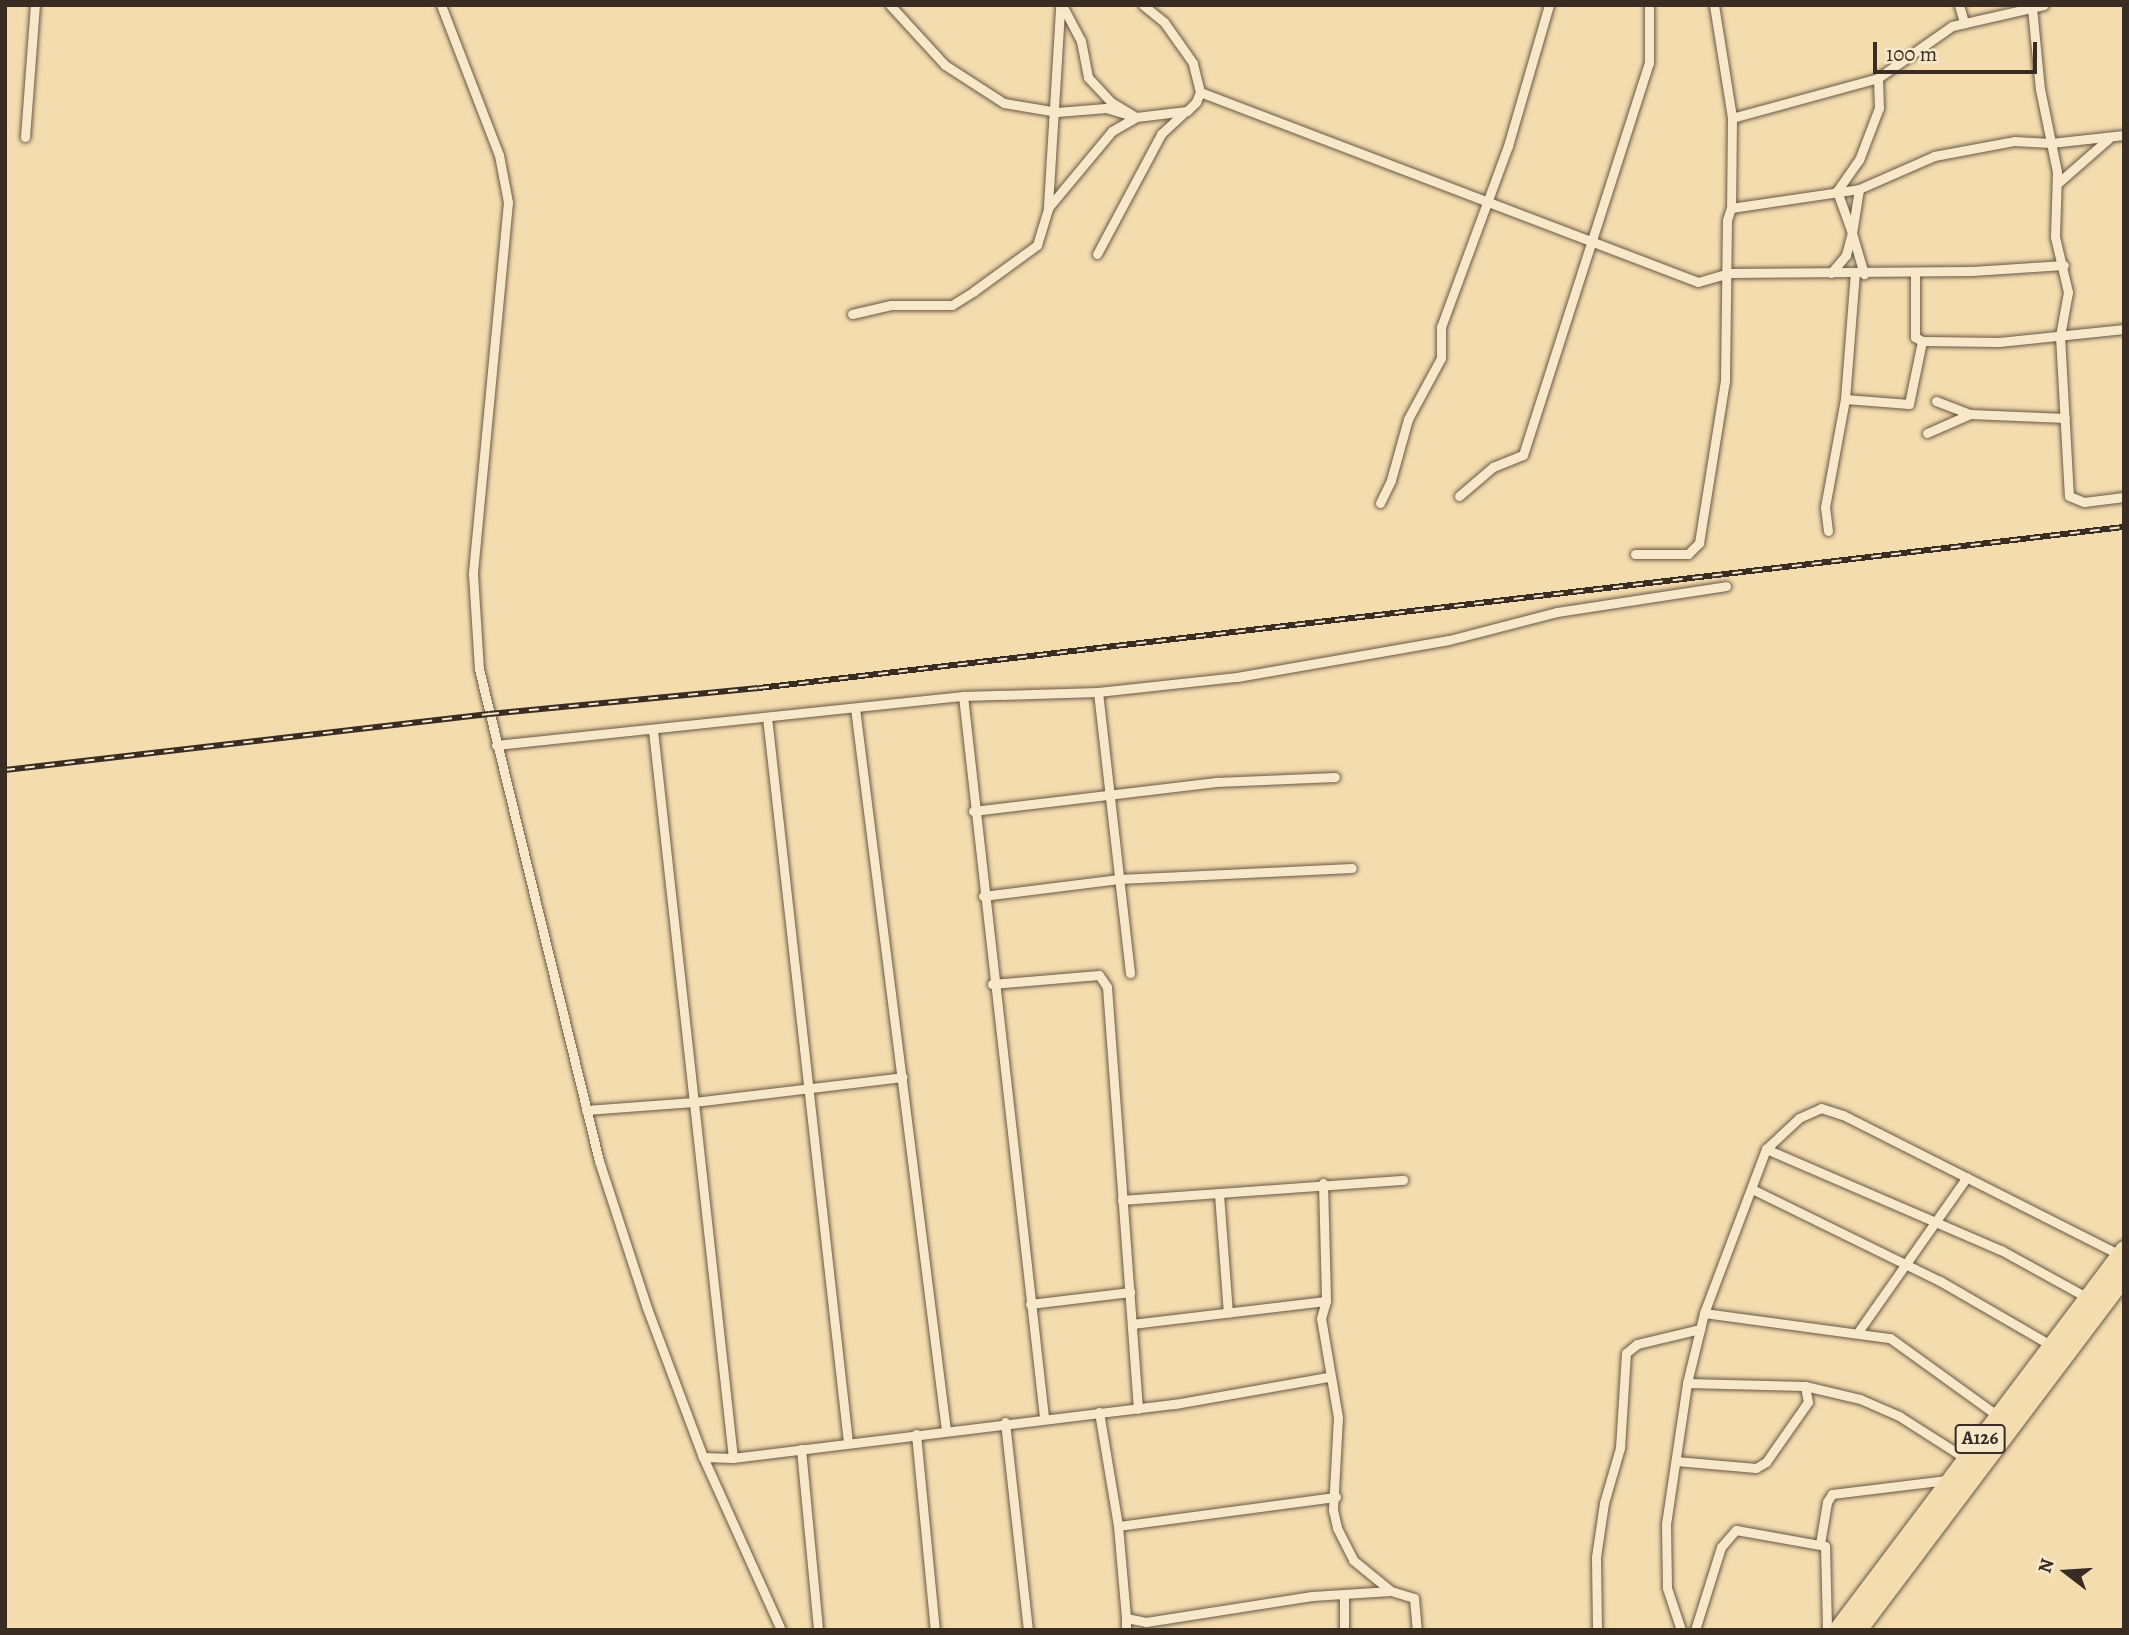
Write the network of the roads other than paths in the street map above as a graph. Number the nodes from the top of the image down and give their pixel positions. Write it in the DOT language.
graph roads {
  1 [pos="34,5"];
  2 [pos="441,5"];
  3 [pos="890,5"];
  4 [pos="1061,5"];
  5 [pos="1143,5"];
  6 [pos="1549,5"];
  7 [pos="1649,5"];
  8 [pos="1714,5"];
  9 [pos="1959,5"];
  10 [pos="2044,5"];
  11 [pos="2032,8"];
  12 [pos="1964,23"];
  13 [pos="1878,78"];
  14 [pos="1200,92"];
  15 [pos="1187,111"];
  16 [pos="1057,112"];
  17 [pos="1136,117"];
  18 [pos="1732,118"];
  19 [pos="2124,135"];
  20 [pos="25,137"];
  21 [pos="2110,138"];
  22 [pos="2051,143"];
  23 [pos="2057,183"];
  24 [pos="1859,189"];
  25 [pos="1837,191"];
  26 [pos="1488,203"];
  27 [pos="1048,208"];
  28 [pos="1731,208"];
  29 [pos="1852,233"];
  30 [pos="1592,243"];
  31 [pos="1097,254"];
  32 [pos="2064,265"];
  33 [pos="1914,272"];
  34 [pos="1831,273"];
  35 [pos="1729,274"];
  36 [pos="1860,274"];
  37 [pos="852,314"];
  38 [pos="2124,329"];
  39 [pos="2060,336"];
  40 [pos="1922,341"];
  41 [pos="1844,398"];
  42 [pos="1936,401"];
  43 [pos="1970,414"];
  44 [pos="2065,418"];
  45 [pos="1927,433"];
  46 [pos="1459,496"];
  47 [pos="2124,497"];
  48 [pos="1380,503"];
  49 [pos="1828,531"];
  50 [pos="1635,554"];
  51 [pos="1727,586"];
  52 [pos="1098,692"];
  53 [pos="963,696"];
  54 [pos="855,708"];
  55 [pos="767,718"];
  56 [pos="653,730"];
  57 [pos="496,745"];
  58 [pos="1335,777"];
  59 [pos="1113,795"];
  60 [pos="973,811"];
  61 [pos="1352,868"];
  62 [pos="1119,879"];
  63 [pos="983,896"];
  64 [pos="1130,974"];
  65 [pos="992,984"];
  66 [pos="903,1077"];
  67 [pos="810,1089"];
  68 [pos="694,1102"];
  69 [pos="586,1110"];
  70 [pos="1766,1149"];
  71 [pos="1967,1177"];
  72 [pos="1403,1180"];
  73 [pos="1322,1182"];
  74 [pos="1752,1189"];
  75 [pos="1219,1194"];
  76 [pos="1122,1200"];
  77 [pos="1936,1222"];
  78 [pos="2122,1252"];
  79 [pos="1905,1266"];
  80 [pos="2124,1277"];
  81 [pos="1130,1292"];
  82 [pos="2088,1298"];
  83 [pos="1326,1301"];
  84 [pos="1030,1304"];
  85 [pos="1228,1313"];
  86 [pos="1704,1313"];
  87 [pos="1132,1325"];
  88 [pos="1700,1329"];
  89 [pos="1858,1332"];
  90 [pos="2052,1346"];
  91 [pos="1328,1377"];
  92 [pos="1687,1382"];
  93 [pos="1805,1386"];
  94 [pos="1138,1409"];
  95 [pos="1099,1412"];
  96 [pos="1998,1416"];
  97 [pos="1044,1417"];
  98 [pos="1005,1422"];
  99 [pos="946,1430"];
  100 [pos="916,1434"];
  101 [pos="849,1442"];
  102 [pos="801,1449"];
  103 [pos="703,1457"];
  104 [pos="733,1458"];
  105 [pos="1965,1458"];
  106 [pos="1676,1461"];
  107 [pos="1947,1480"];
  108 [pos="1336,1497"];
  109 [pos="1118,1526"];
  110 [pos="1820,1544"];
  111 [pos="1391,1591"];
  112 [pos="1344,1594"];
  113 [pos="1126,1618"];
  114 [pos="782,1630"];
  115 [pos="818,1630"];
  116 [pos="935,1630"];
  117 [pos="1028,1630"];
  118 [pos="1126,1630"];
  119 [pos="1344,1630"];
  120 [pos="1417,1630"];
  121 [pos="1598,1630"];
  122 [pos="1681,1630"];
  123 [pos="1695,1630"];
  124 [pos="1827,1630"];
  125 [pos="1838,1630"];
  126 [pos="1858,1630"];
  1 -- 20 [label="street"];
  2 -- 57 [label="street"];
  3 -- 16 [label="street"];
  4 -- 16 [label="street"];
  4 -- 17 [label="street"];
  5 -- 14 [label="street"];
  6 -- 26 [label="street"];
  7 -- 30 [label="street"];
  8 -- 18 [label="street"];
  9 -- 12 [label="street"];
  10 -- 11 [label="street"];
  11 -- 12 [label="street"];
  11 -- 22 [label="street"];
  12 -- 13 [label="street"];
  13 -- 18 [label="street"];
  13 -- 25 [label="street"];
  14 -- 15 [label="street"];
  14 -- 26 [label="street"];
  15 -- 17 [label="street"];
  15 -- 31 [label="street"];
  16 -- 17 [label="street"];
  16 -- 27 [label="street"];
  17 -- 27 [label="street"];
  18 -- 28 [label="street"];
  19 -- 21 [label="street"];
  21 -- 22 [label="street"];
  21 -- 23 [label="street"];
  22 -- 23 [label="street"];
  22 -- 24 [label="street"];
  23 -- 32 [label="street"];
  24 -- 25 [label="street"];
  24 -- 29 [label="street"];
  25 -- 28 [label="street"];
  25 -- 29 [label="street"];
  26 -- 30 [label="street"];
  26 -- 48 [label="street"];
  27 -- 37 [label="street"];
  28 -- 35 [label="street"];
  29 -- 34 [label="street"];
  29 -- 36 [label="street"];
  30 -- 35 [label="street"];
  30 -- 46 [label="street"];
  32 -- 33 [label="street"];
  32 -- 39 [label="street"];
  33 -- 36 [label="street"];
  33 -- 40 [label="street"];
  34 -- 35 [label="street"];
  34 -- 36 [label="street"];
  35 -- 50 [label="street"];
  36 -- 41 [label="street"];
  38 -- 39 [label="street"];
  39 -- 40 [label="street"];
  39 -- 44 [label="street"];
  40 -- 41 [label="street"];
  41 -- 49 [label="street"];
  42 -- 43 [label="street"];
  43 -- 44 [label="street"];
  43 -- 45 [label="street"];
  44 -- 47 [label="street"];
  51 -- 52 [label="street"];
  52 -- 53 [label="street"];
  52 -- 59 [label="street"];
  53 -- 54 [label="street"];
  53 -- 60 [label="street"];
  54 -- 55 [label="street"];
  54 -- 66 [label="street"];
  55 -- 56 [label="street"];
  55 -- 67 [label="street"];
  56 -- 57 [label="street"];
  56 -- 68 [label="street"];
  57 -- 69 [label="street"];
  58 -- 59 [label="street"];
  59 -- 60 [label="street"];
  59 -- 62 [label="street"];
  60 -- 63 [label="street"];
  61 -- 62 [label="street"];
  62 -- 63 [label="street"];
  62 -- 64 [label="street"];
  63 -- 65 [label="street"];
  65 -- 76 [label="street"];
  65 -- 84 [label="street"];
  66 -- 67 [label="street"];
  66 -- 99 [label="street"];
  67 -- 68 [label="street"];
  67 -- 101 [label="street"];
  68 -- 69 [label="street"];
  68 -- 104 [label="street"];
  69 -- 103 [label="street"];
  70 -- 71 [label="street"];
  70 -- 74 [label="street"];
  70 -- 77 [label="street"];
  71 -- 77 [label="street"];
  71 -- 78 [label="street"];
  72 -- 73 [label="street"];
  73 -- 75 [label="street"];
  73 -- 83 [label="street"];
  74 -- 79 [label="street"];
  74 -- 86 [label="street"];
  75 -- 76 [label="street"];
  75 -- 85 [label="street"];
  76 -- 81 [label="street"];
  77 -- 79 [label="street"];
  77 -- 82 [label="street"];
  78 -- 82 [label="highway, A126"];
  79 -- 89 [label="street"];
  79 -- 90 [label="street"];
  80 -- 126 [label="highway, A126"];
  81 -- 84 [label="street"];
  81 -- 87 [label="street"];
  82 -- 90 [label="highway, A126"];
  83 -- 85 [label="street"];
  83 -- 91 [label="street"];
  84 -- 97 [label="street"];
  85 -- 87 [label="street"];
  86 -- 88 [label="street"];
  86 -- 89 [label="street"];
  87 -- 94 [label="street"];
  88 -- 92 [label="street"];
  88 -- 121 [label="street"];
  89 -- 96 [label="street"];
  90 -- 96 [label="highway, A126"];
  91 -- 94 [label="street"];
  91 -- 108 [label="street"];
  92 -- 93 [label="street"];
  92 -- 106 [label="street"];
  93 -- 105 [label="street"];
  93 -- 106 [label="street"];
  94 -- 95 [label="street"];
  95 -- 97 [label="street"];
  95 -- 109 [label="street"];
  96 -- 105 [label="highway, A126"];
  97 -- 98 [label="street"];
  98 -- 99 [label="street"];
  98 -- 117 [label="street"];
  99 -- 100 [label="street"];
  100 -- 101 [label="street"];
  100 -- 116 [label="street"];
  101 -- 102 [label="street"];
  102 -- 104 [label="street"];
  102 -- 115 [label="street"];
  103 -- 104 [label="street"];
  103 -- 114 [label="street"];
  105 -- 107 [label="highway, A126"];
  106 -- 122 [label="street"];
  107 -- 110 [label="street"];
  107 -- 125 [label="highway, A126"];
  108 -- 109 [label="street"];
  108 -- 111 [label="street"];
  109 -- 113 [label="street"];
  110 -- 123 [label="street"];
  110 -- 124 [label="street"];
  111 -- 112 [label="street"];
  111 -- 120 [label="street"];
  112 -- 113 [label="street"];
  112 -- 119 [label="street"];
  113 -- 118 [label="street"];
}
